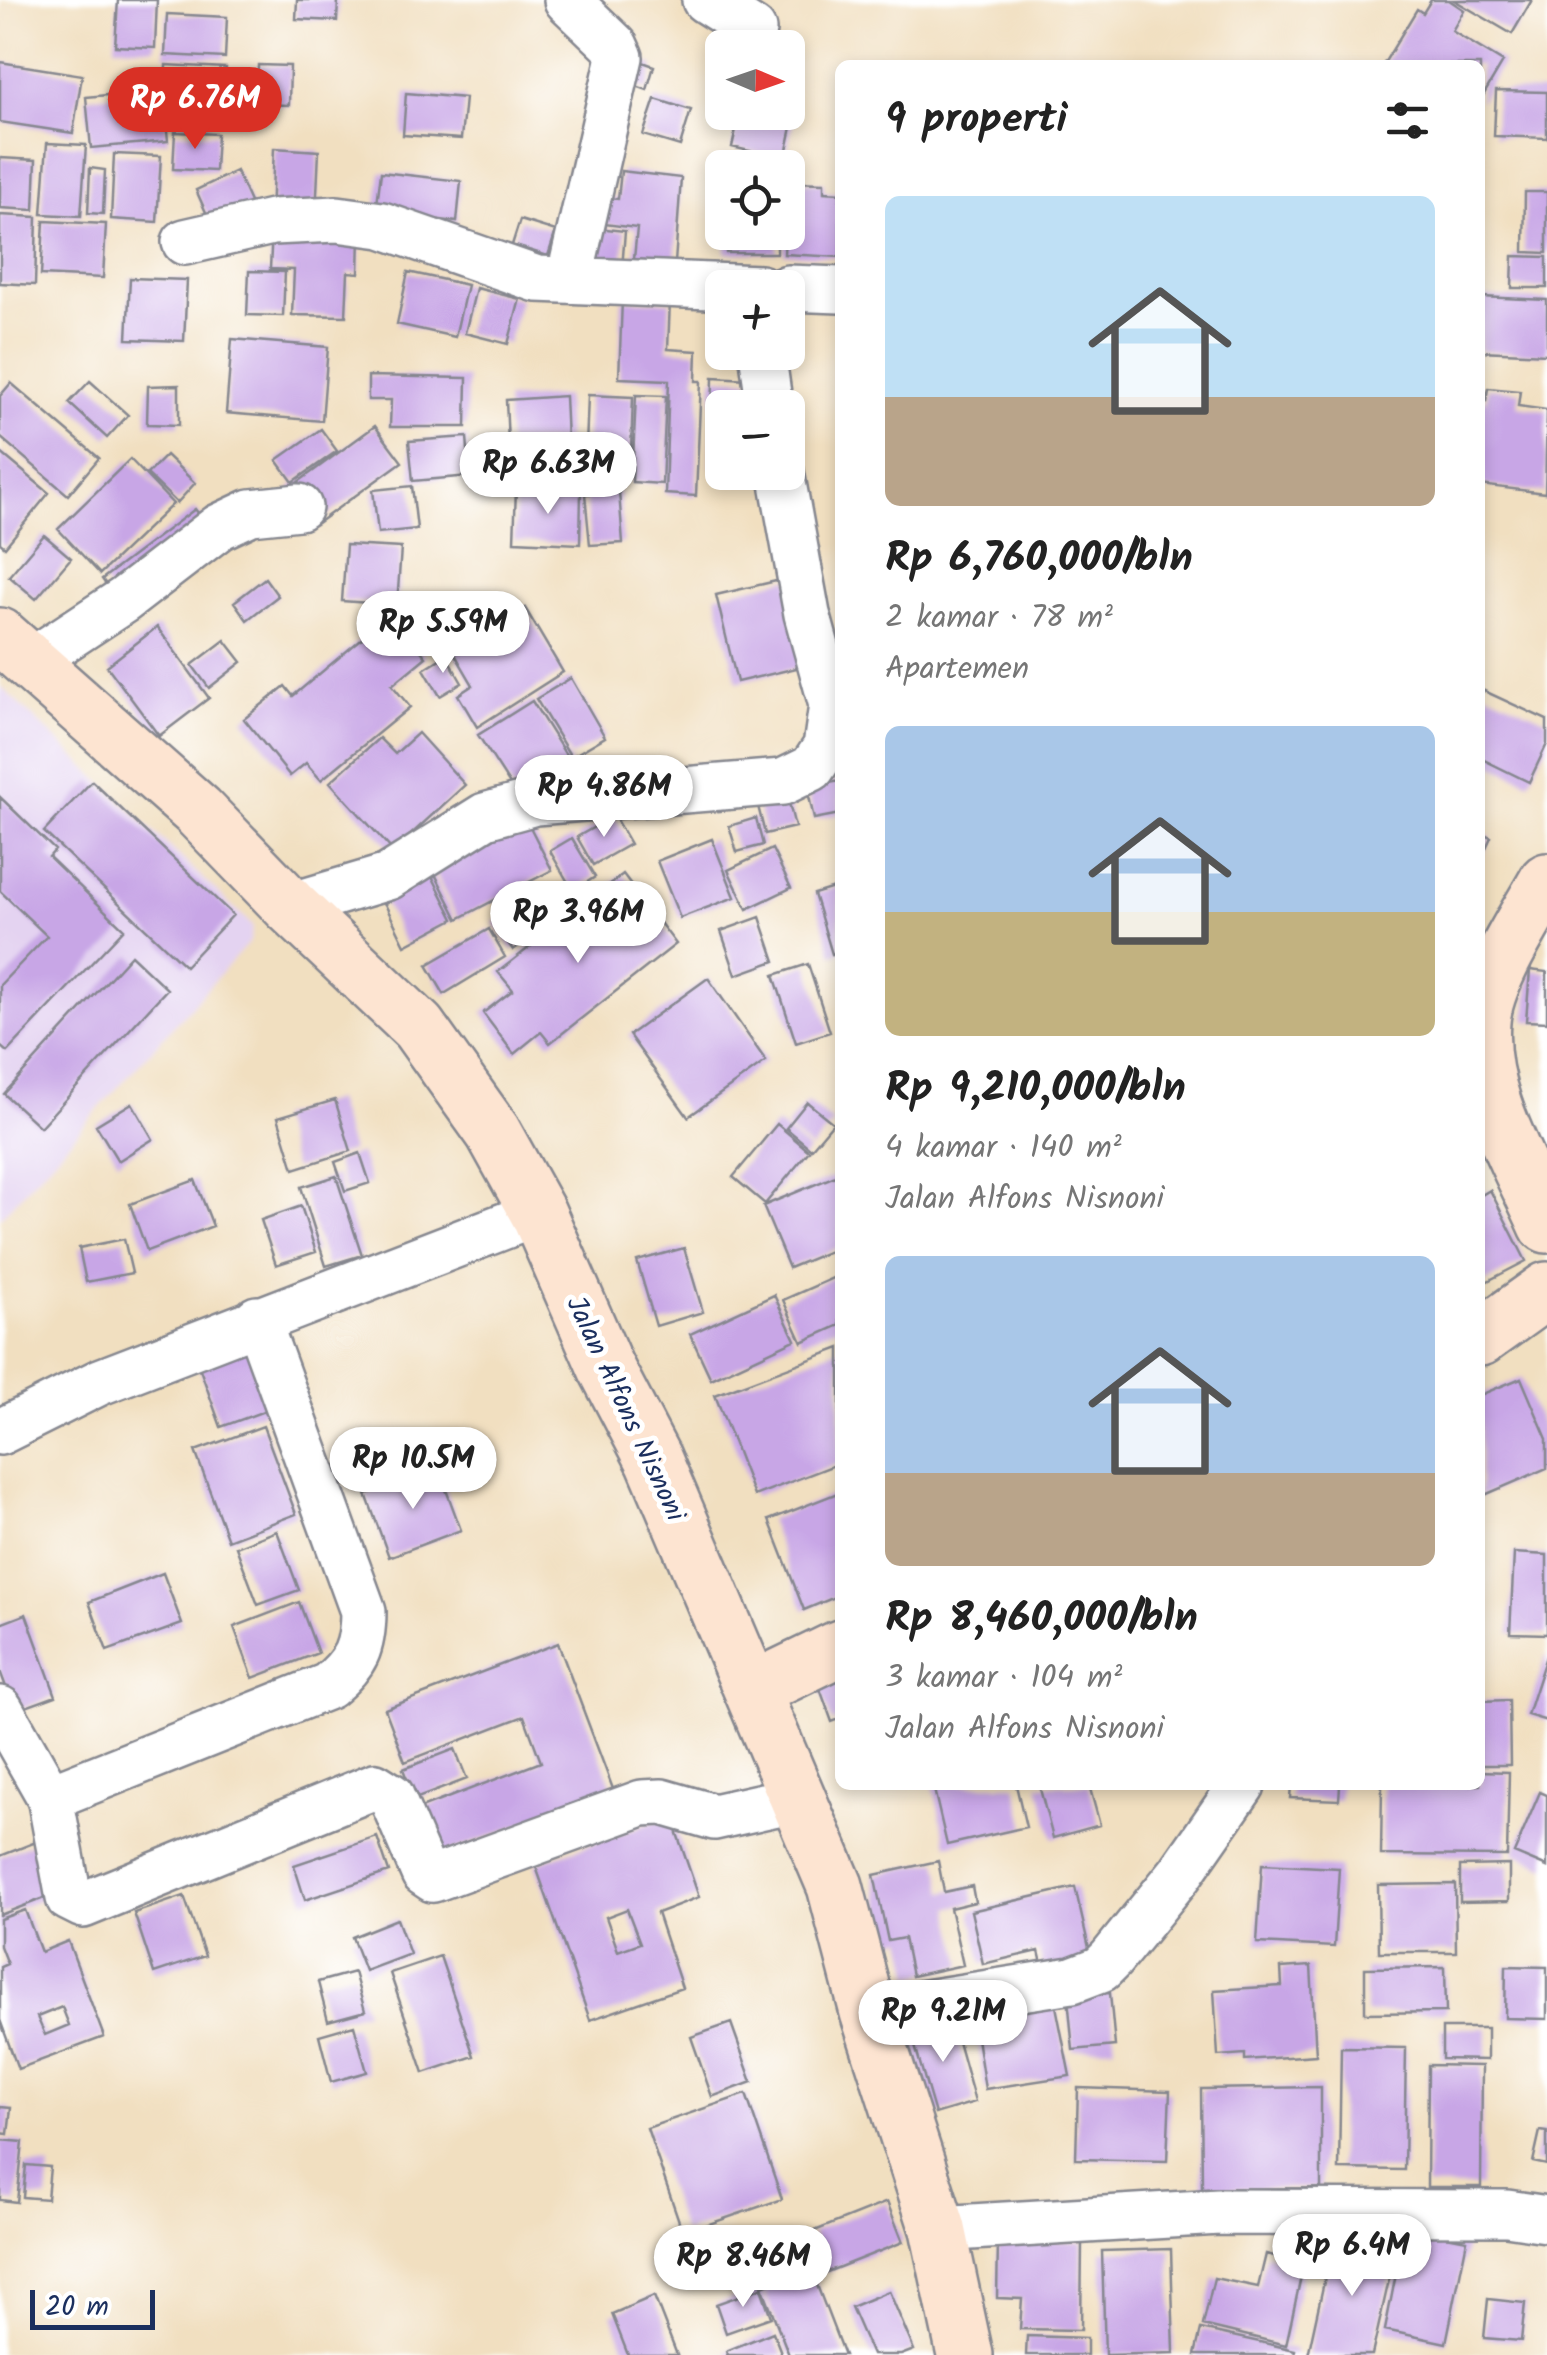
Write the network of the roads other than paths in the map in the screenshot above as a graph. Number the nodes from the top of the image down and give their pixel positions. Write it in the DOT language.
graph roads {
  1 [pos="567,0"];
  2 [pos="705,0"];
  3 [pos="753,30"];
  4 [pos="185,242"];
  5 [pos="569,280"];
  6 [pos="705,285"];
  7 [pos="805,289"];
  8 [pos="835,290"];
  9 [pos="784,490"];
  10 [pos="299,508"];
  11 [pos="15,649"];
  12 [pos="1547,881"];
  13 [pos="290,906"];
  14 [pos="1485,1014"];
  15 [pos="1485,1059"];
  16 [pos="538,1213"];
  17 [pos="1547,1225"];
  18 [pos="1543,1301"];
  19 [pos="257,1319"];
  20 [pos="1485,1335"];
  21 [pos="0,1432"];
  22 [pos="835,1650"];
  23 [pos="754,1689"];
  24 [pos="0,1709"];
  25 [pos="1239,1790"];
  26 [pos="50,1797"];
  27 [pos="799,1798"];
  28 [pos="868,2012"];
  29 [pos="1547,2218"];
  30 [pos="938,2229"];
  31 [pos="965,2355"];
  1 -- 5 [label="street"];
  2 -- 3 [label="street"];
  4 -- 5 [label="street"];
  5 -- 6 [label="street"];
  7 -- 8 [label="street"];
  9 -- 13 [label="street"];
  10 -- 11 [label="street"];
  11 -- 13 [label="main road, Jalan Alfons Nisnoni"];
  12 -- 14 [label="main road"];
  13 -- 16 [label="main road, Jalan Alfons Nisnoni"];
  15 -- 17 [label="main road"];
  16 -- 19 [label="street"];
  16 -- 23 [label="main road, Jalan Alfons Nisnoni"];
  18 -- 20 [label="main road"];
  19 -- 21 [label="street"];
  19 -- 26 [label="street"];
  22 -- 23 [label="main road"];
  23 -- 27 [label="main road, Jalan Alfons Nisnoni"];
  24 -- 26 [label="street"];
  25 -- 28 [label="street"];
  26 -- 27 [label="street"];
  27 -- 28 [label="main road, Jalan Alfons Nisnoni"];
  28 -- 30 [label="main road, Jalan Alfons Nisnoni"];
  29 -- 30 [label="street"];
  30 -- 31 [label="main road, Jalan Alfons Nisnoni"];
}
